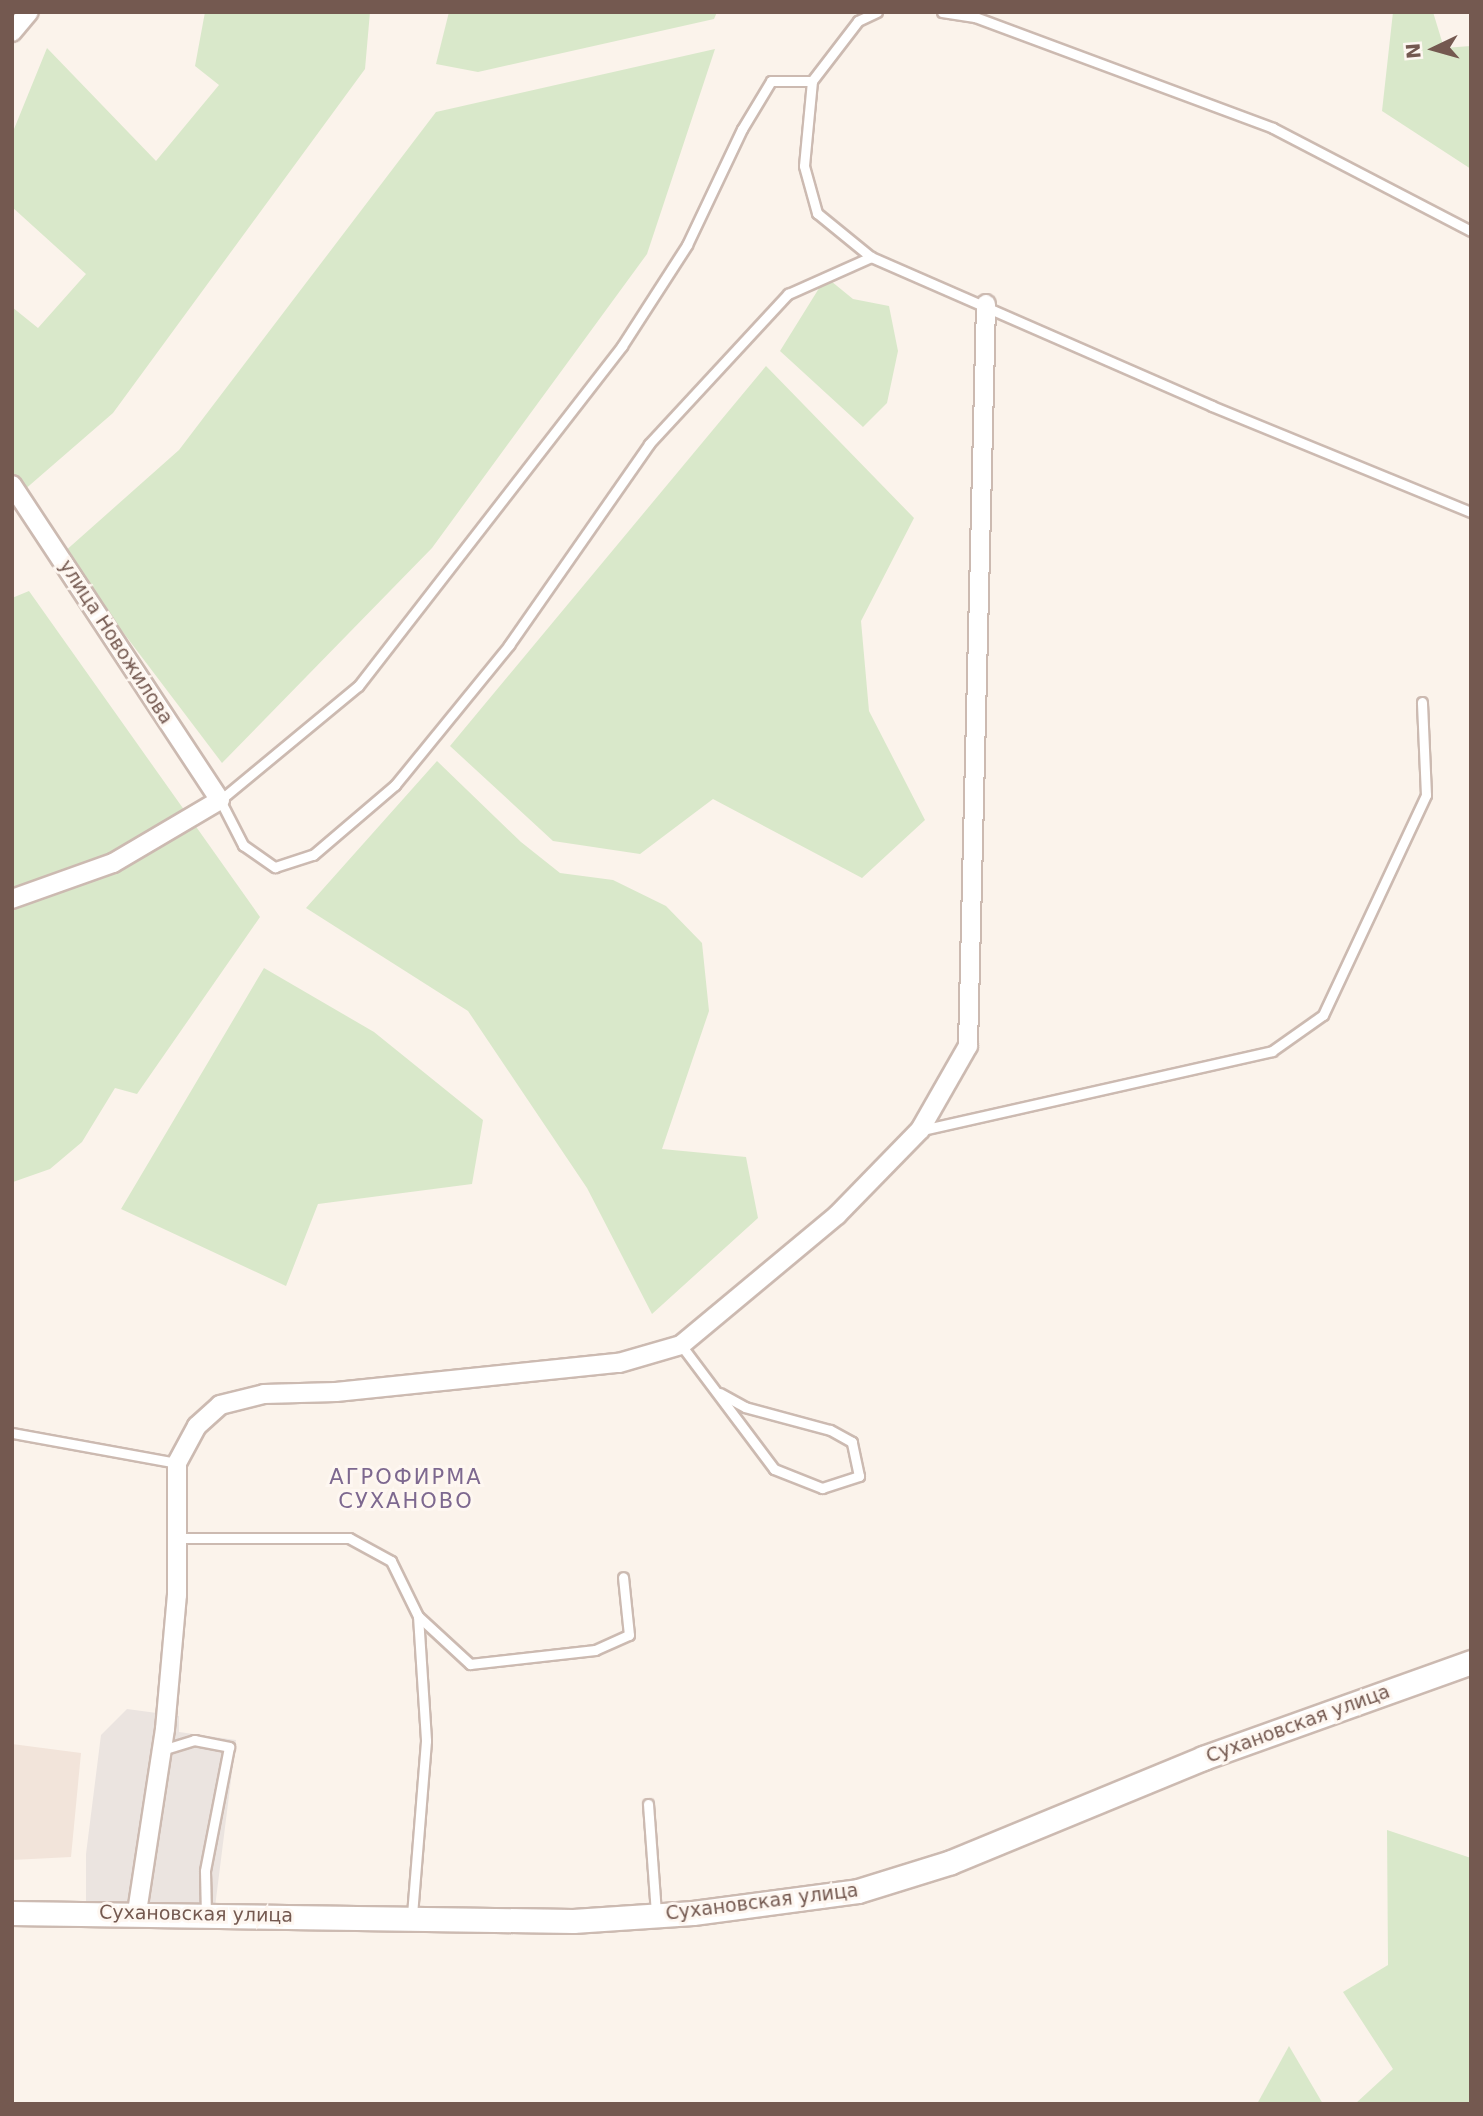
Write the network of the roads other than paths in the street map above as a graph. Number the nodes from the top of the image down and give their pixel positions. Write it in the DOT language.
graph roads {
  1 [pos="29,12"];
  2 [pos="877,12"];
  3 [pos="942,12"];
  4 [pos="12,32"];
  5 [pos="812,81"];
  6 [pos="1471,231"];
  7 [pos="871,257"];
  8 [pos="986,304"];
  9 [pos="12,485"];
  10 [pos="1471,512"];
  11 [pos="1422,702"];
  12 [pos="220,800"];
  13 [pos="12,899"];
  14 [pos="920,1130"];
  15 [pos="681,1345"];
  16 [pos="720,1393"];
  17 [pos="12,1433"];
  18 [pos="177,1463"];
  19 [pos="177,1538"];
  20 [pos="624,1577"];
  21 [pos="418,1616"];
  22 [pos="1471,1662"];
  23 [pos="162,1750"];
  24 [pos="648,1804"];
  25 [pos="137,1912"];
  26 [pos="12,1913"];
  27 [pos="206,1914"];
  28 [pos="656,1916"];
  29 [pos="412,1920"];
  1 -- 4 [label="street"];
  2 -- 5 [label="lane"];
  3 -- 6 [label="lane"];
  5 -- 7 [label="lane"];
  5 -- 12 [label="lane"];
  7 -- 8 [label="lane"];
  7 -- 12 [label="lane"];
  8 -- 10 [label="lane"];
  8 -- 14 [label="street"];
  9 -- 12 [label="street, улица Новожилова"];
  11 -- 14 [label="lane"];
  12 -- 13 [label="street"];
  14 -- 15 [label="street"];
  15 -- 16 [label="lane"];
  15 -- 18 [label="street"];
  16 -- 16 [label="lane"];
  17 -- 18 [label="lane"];
  18 -- 19 [label="street"];
  19 -- 21 [label="lane"];
  19 -- 23 [label="street"];
  20 -- 21 [label="lane"];
  21 -- 29 [label="lane"];
  22 -- 28 [label="street, Сухановская улица"];
  23 -- 25 [label="street"];
  23 -- 27 [label="lane"];
  24 -- 28 [label="lane"];
  25 -- 26 [label="street, Сухановская улица"];
  25 -- 27 [label="street, Сухановская улица"];
  27 -- 29 [label="street, Сухановская улица"];
  28 -- 29 [label="street, Сухановская улица"];
}
